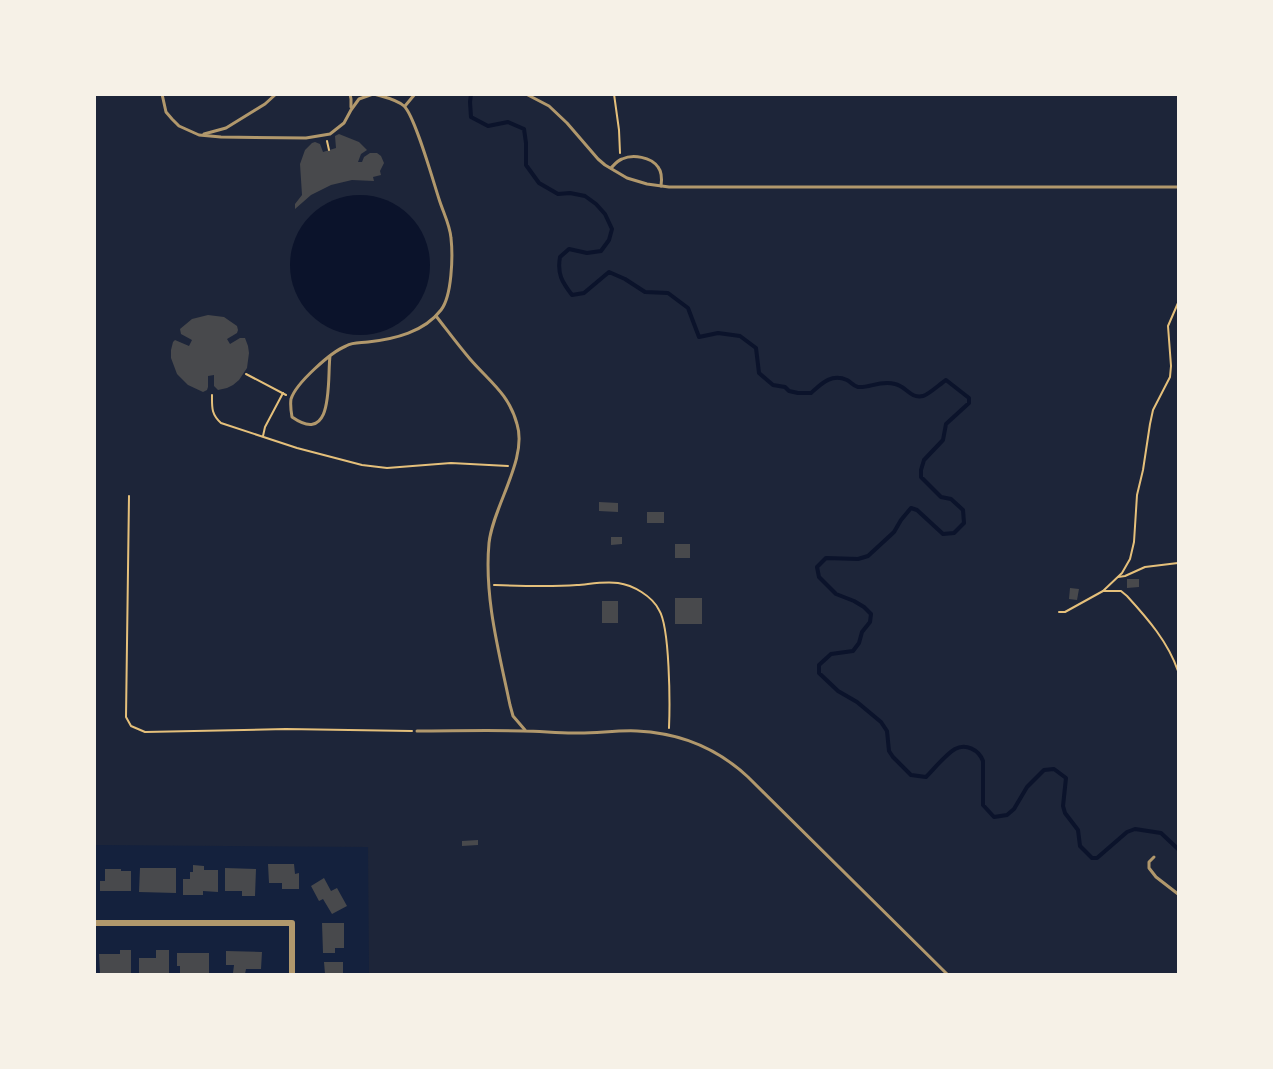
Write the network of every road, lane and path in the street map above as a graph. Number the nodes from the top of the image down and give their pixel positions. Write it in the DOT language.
graph roads {
  1 [pos="162,94"];
  2 [pos="276,94"];
  3 [pos="350,94"];
  4 [pos="373,94"];
  5 [pos="416,94"];
  6 [pos="526,94"];
  7 [pos="614,94"];
  8 [pos="405,106"];
  9 [pos="351,110"];
  10 [pos="200,135"];
  11 [pos="621,159"];
  12 [pos="611,168"];
  13 [pos="661,186"];
  14 [pos="1179,186"];
  15 [pos="1179,303"];
  16 [pos="436,316"];
  17 [pos="330,356"];
  18 [pos="246,374"];
  19 [pos="282,393"];
  20 [pos="212,395"];
  21 [pos="291,398"];
  22 [pos="263,436"];
  23 [pos="514,466"];
  24 [pos="129,496"];
  25 [pos="1179,563"];
  26 [pos="1118,577"];
  27 [pos="488,585"];
  28 [pos="1103,591"];
  29 [pos="1059,612"];
  30 [pos="1179,670"];
  31 [pos="417,731"];
  32 [pos="525,731"];
  33 [pos="668,734"];
  34 [pos="1154,857"];
  35 [pos="1179,894"];
  36 [pos="94,923"];
  37 [pos="292,975"];
  38 [pos="947,975"];
  1 -- 10 [label="lane"];
  2 -- 10 [label="lane"];
  3 -- 9 [label="lane"];
  4 -- 8 [label="lane"];
  4 -- 9 [label="lane"];
  5 -- 8 [label="lane"];
  6 -- 12 [label="lane"];
  7 -- 11 [label="path"];
  8 -- 16 [label="lane"];
  9 -- 10 [label="lane"];
  11 -- 12 [label="lane"];
  11 -- 13 [label="lane"];
  12 -- 13 [label="lane"];
  13 -- 14 [label="lane"];
  15 -- 26 [label="path"];
  16 -- 17 [label="lane"];
  16 -- 23 [label="lane"];
  17 -- 21 [label="lane"];
  17 -- 21 [label="lane"];
  18 -- 19 [label="path"];
  19 -- 21 [label="path"];
  19 -- 22 [label="path"];
  20 -- 22 [label="path"];
  22 -- 23 [label="path"];
  23 -- 27 [label="lane"];
  24 -- 31 [label="path"];
  25 -- 26 [label="path"];
  26 -- 28 [label="path"];
  27 -- 32 [label="lane"];
  27 -- 33 [label="path"];
  28 -- 29 [label="path"];
  28 -- 30 [label="path"];
  31 -- 32 [label="lane"];
  32 -- 33 [label="lane"];
  33 -- 38 [label="lane"];
  34 -- 35 [label="lane"];
  36 -- 37 [label="street"];
}
